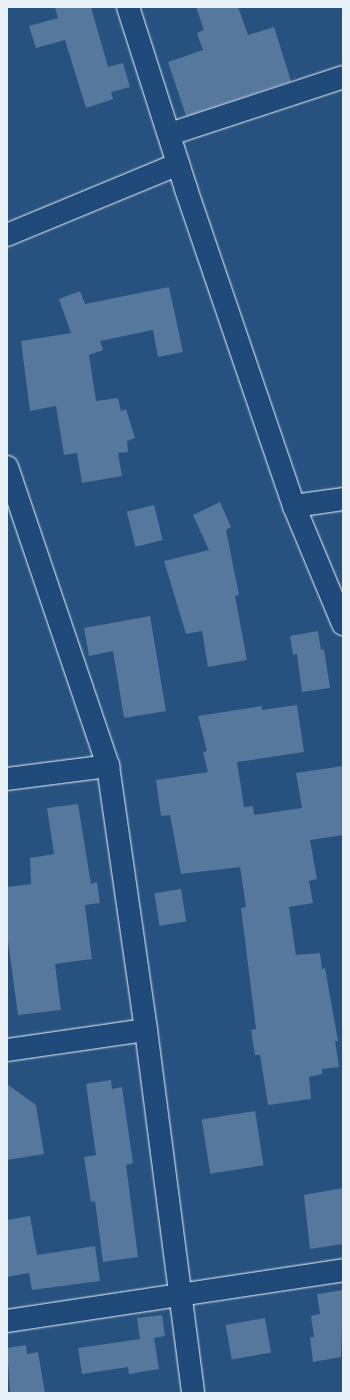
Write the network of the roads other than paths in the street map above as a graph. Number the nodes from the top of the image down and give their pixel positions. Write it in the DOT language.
graph roads {
  1 [pos="128,7"];
  2 [pos="343,77"];
  3 [pos="170,134"];
  4 [pos="178,164"];
  5 [pos="7,235"];
  6 [pos="7,467"];
  7 [pos="343,499"];
  8 [pos="294,506"];
  9 [pos="343,624"];
  10 [pos="108,766"];
  11 [pos="7,779"];
  12 [pos="146,1030"];
  13 [pos="7,1050"];
  14 [pos="343,1270"];
  15 [pos="179,1294"];
  16 [pos="7,1321"];
  17 [pos="193,1393"];
  1 -- 3 [label="street"];
  2 -- 3 [label="street"];
  3 -- 4 [label="street"];
  4 -- 5 [label="street"];
  4 -- 8 [label="street"];
  6 -- 10 [label="street"];
  7 -- 8 [label="street"];
  8 -- 9 [label="street"];
  10 -- 11 [label="street"];
  10 -- 12 [label="street"];
  12 -- 13 [label="street"];
  12 -- 15 [label="street"];
  14 -- 15 [label="street"];
  15 -- 16 [label="street"];
  15 -- 17 [label="street"];
}
